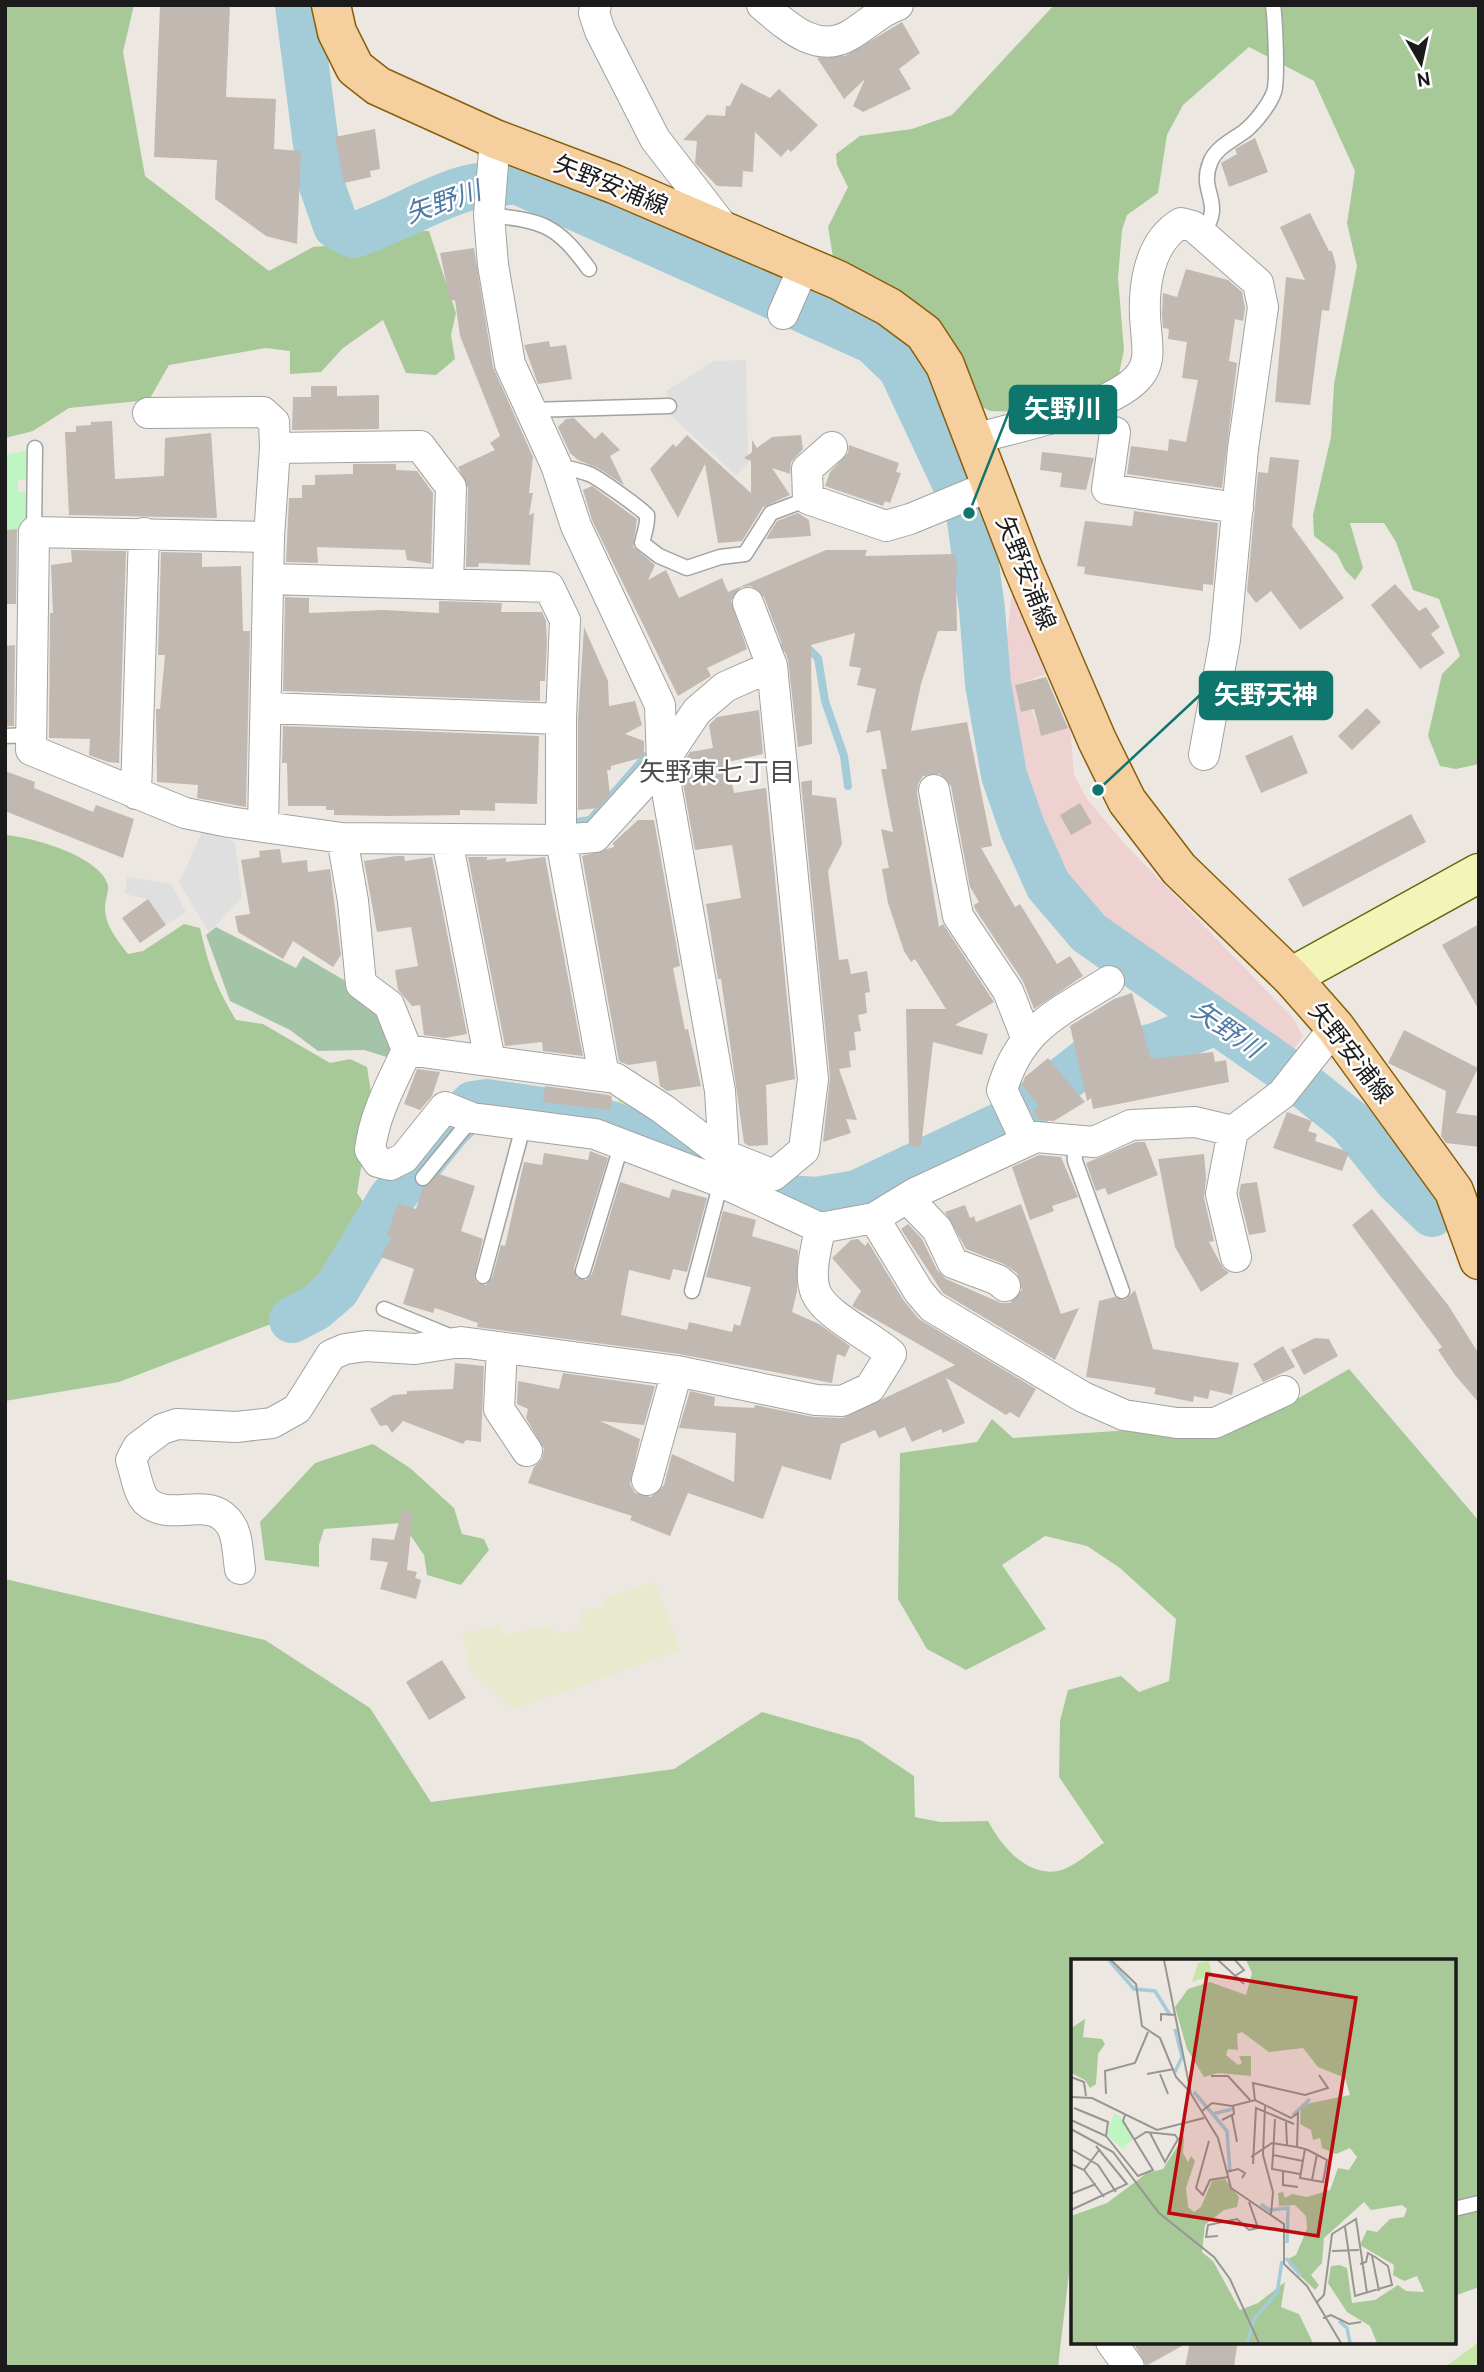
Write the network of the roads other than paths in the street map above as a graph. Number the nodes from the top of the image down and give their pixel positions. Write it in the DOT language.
graph roads {
  1 [pos="331,5"];
  2 [pos="596,5"];
  3 [pos="762,5"];
  4 [pos="1273,5"];
  5 [pos="891,6"];
  6 [pos="495,139"];
  7 [pos="489,215"];
  8 [pos="727,232"];
  9 [pos="1202,234"];
  10 [pos="804,266"];
  11 [pos="589,269"];
  12 [pos="783,314"];
  13 [pos="669,406"];
  14 [pos="530,410"];
  15 [pos="148,414"];
  16 [pos="1115,432"];
  17 [pos="971,440"];
  18 [pos="832,447"];
  19 [pos="35,448"];
  20 [pos="275,448"];
  21 [pos="556,465"];
  22 [pos="990,486"];
  23 [pos="808,499"];
  24 [pos="1238,508"];
  25 [pos="34,532"];
  26 [pos="144,533"];
  27 [pos="270,537"];
  28 [pos="270,579"];
  29 [pos="448,584"];
  30 [pos="748,603"];
  31 [pos="769,654"];
  32 [pos="267,708"];
  33 [pos="561,719"];
  34 [pos="18,735"];
  35 [pos="1204,755"];
  36 [pos="662,763"];
  37 [pos="934,790"];
  38 [pos="136,794"];
  39 [pos="263,827"];
  40 [pos="342,838"];
  41 [pos="447,839"];
  42 [pos="561,840"];
  43 [pos="1479,873"];
  44 [pos="1291,977"];
  45 [pos="1109,981"];
  46 [pos="1335,1027"];
  47 [pos="1026,1037"];
  48 [pos="407,1050"];
  49 [pos="490,1061"];
  50 [pos="604,1076"];
  51 [pos="464,1114"];
  52 [pos="523,1127"];
  53 [pos="1233,1131"];
  54 [pos="1026,1141"];
  55 [pos="1074,1141"];
  56 [pos="622,1143"];
  57 [pos="723,1169"];
  58 [pos="422,1178"];
  59 [pos="907,1198"];
  60 [pos="1466,1199"];
  61 [pos="874,1218"];
  62 [pos="820,1228"];
  63 [pos="1236,1257"];
  64 [pos="1479,1260"];
  65 [pos="583,1271"];
  66 [pos="483,1276"];
  67 [pos="1005,1286"];
  68 [pos="692,1291"];
  69 [pos="1122,1291"];
  70 [pos="384,1309"];
  71 [pos="461,1342"];
  72 [pos="502,1348"];
  73 [pos="677,1371"];
  74 [pos="1284,1391"];
  75 [pos="527,1451"];
  76 [pos="647,1480"];
  77 [pos="240,1569"];
  78 [pos="1479,2203"];
  79 [pos="1456,2209"];
  80 [pos="1112,2344"];
  81 [pos="1129,2367"];
  1 -- 6 [label="main road, 矢野安浦線"];
  2 -- 8 [label="street"];
  3 -- 5 [label="street"];
  4 -- 9 [label="lane"];
  6 -- 7 [label="street"];
  6 -- 8 [label="main road, 矢野安浦線"];
  7 -- 11 [label="lane"];
  7 -- 14 [label="street"];
  8 -- 10 [label="main road, 矢野安浦線"];
  9 -- 17 [label="street"];
  9 -- 24 [label="street"];
  10 -- 12 [label="street"];
  10 -- 17 [label="main road, 矢野安浦線"];
  13 -- 14 [label="lane"];
  14 -- 21 [label="street"];
  15 -- 20 [label="street"];
  16 -- 24 [label="street"];
  17 -- 22 [label="main road, 矢野安浦線"];
  18 -- 23 [label="street"];
  19 -- 25 [label="lane"];
  20 -- 27 [label="street"];
  20 -- 29 [label="street"];
  21 -- 23 [label="lane"];
  21 -- 36 [label="street"];
  22 -- 23 [label="street"];
  22 -- 44 [label="main road, 矢野安浦線"];
  24 -- 35 [label="street"];
  25 -- 26 [label="street"];
  25 -- 34 [label="street"];
  26 -- 27 [label="street"];
  26 -- 38 [label="street"];
  27 -- 28 [label="street"];
  28 -- 29 [label="street"];
  28 -- 32 [label="street"];
  29 -- 33 [label="street"];
  30 -- 31 [label="street"];
  31 -- 36 [label="street"];
  31 -- 57 [label="street"];
  32 -- 33 [label="street"];
  32 -- 39 [label="street"];
  33 -- 42 [label="street"];
  34 -- 38 [label="street"];
  36 -- 42 [label="street"];
  36 -- 57 [label="street"];
  37 -- 47 [label="street"];
  38 -- 39 [label="street"];
  39 -- 40 [label="street"];
  40 -- 41 [label="street"];
  40 -- 48 [label="street"];
  41 -- 42 [label="street"];
  41 -- 49 [label="street"];
  42 -- 50 [label="street"];
  43 -- 44 [label="street"];
  44 -- 46 [label="main road, 矢野安浦線"];
  45 -- 47 [label="street"];
  46 -- 53 [label="street"];
  46 -- 60 [label="main road, 矢野安浦線"];
  47 -- 54 [label="street"];
  48 -- 49 [label="street"];
  48 -- 51 [label="street"];
  49 -- 50 [label="street"];
  50 -- 57 [label="street"];
  51 -- 52 [label="street"];
  51 -- 58 [label="lane"];
  52 -- 56 [label="street"];
  52 -- 66 [label="lane"];
  53 -- 55 [label="street"];
  53 -- 63 [label="street"];
  54 -- 55 [label="street"];
  54 -- 59 [label="street"];
  55 -- 69 [label="lane"];
  56 -- 57 [label="street"];
  56 -- 65 [label="lane"];
  57 -- 62 [label="street"];
  57 -- 68 [label="lane"];
  59 -- 61 [label="street"];
  59 -- 67 [label="street"];
  60 -- 64 [label="main road, 矢野安浦線"];
  61 -- 62 [label="street"];
  61 -- 74 [label="street"];
  62 -- 73 [label="street"];
  70 -- 71 [label="lane"];
  71 -- 72 [label="street"];
  71 -- 77 [label="street"];
  72 -- 73 [label="street"];
  72 -- 75 [label="street"];
  73 -- 76 [label="street"];
  78 -- 79 [label="lane"];
  80 -- 81 [label="street"];
}
